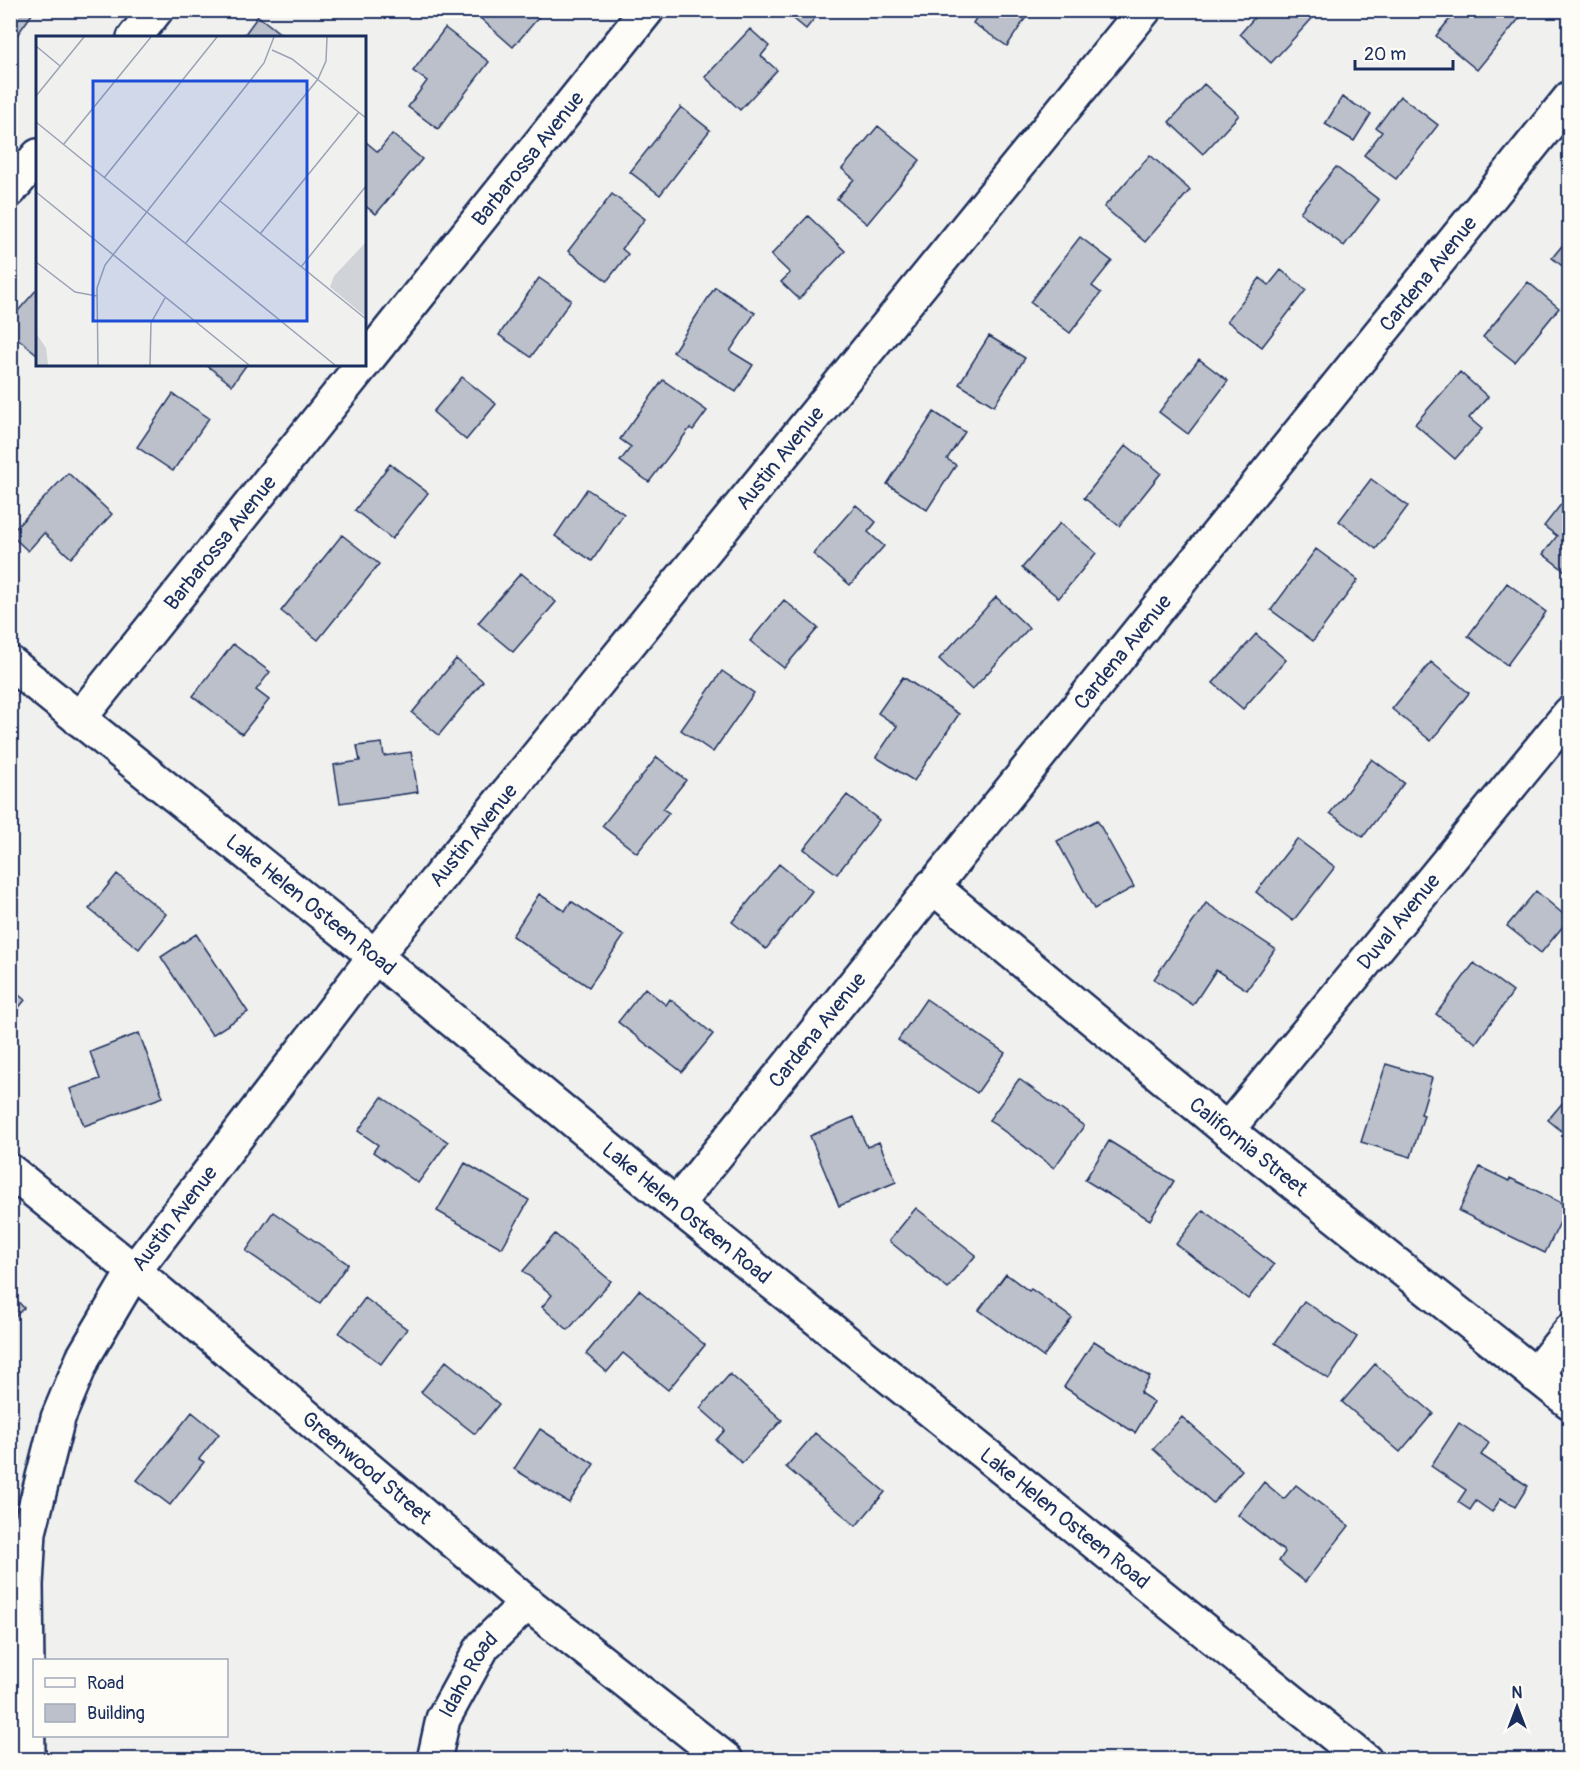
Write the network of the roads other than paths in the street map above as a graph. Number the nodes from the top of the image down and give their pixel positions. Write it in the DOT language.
graph roads {
  1 [pos="156,10"];
  2 [pos="646,10"];
  3 [pos="1144,10"];
  4 [pos="136,36"];
  5 [pos="1569,98"];
  6 [pos="36,158"];
  7 [pos="10,190"];
  8 [pos="366,361"];
  9 [pos="362,366"];
  10 [pos="10,663"];
  11 [pos="1569,713"];
  12 [pos="79,719"];
  13 [pos="932,886"];
  14 [pos="375,956"];
  15 [pos="1227,1130"];
  16 [pos="10,1170"];
  17 [pos="676,1205"];
  18 [pos="134,1271"];
  19 [pos="1569,1331"];
  20 [pos="1534,1375"];
  21 [pos="1569,1402"];
  22 [pos="18,1586"];
  23 [pos="527,1603"];
  24 [pos="28,1760"];
  25 [pos="434,1760"];
  26 [pos="726,1760"];
  27 [pos="1365,1760"];
  1 -- 4 [label="street"];
  2 -- 8 [label="street, Barbarossa Avenue"];
  3 -- 14 [label="street, Austin Avenue"];
  5 -- 13 [label="street, Cardena Avenue"];
  6 -- 7 [label="street"];
  9 -- 12 [label="street, Barbarossa Avenue"];
  10 -- 12 [label="street, Lake Helen Osteen Road"];
  11 -- 15 [label="street, Duval Avenue"];
  12 -- 14 [label="street, Lake Helen Osteen Road"];
  13 -- 15 [label="street, California Street"];
  13 -- 17 [label="street, Cardena Avenue"];
  14 -- 17 [label="street, Lake Helen Osteen Road"];
  14 -- 18 [label="street, Austin Avenue"];
  15 -- 20 [label="street, California Street"];
  16 -- 18 [label="street, Greenwood Street"];
  17 -- 27 [label="street, Lake Helen Osteen Road"];
  18 -- 22 [label="street, Austin Avenue"];
  18 -- 23 [label="street, Greenwood Street"];
  19 -- 20 [label="street"];
  20 -- 21 [label="street, California Street"];
  22 -- 24 [label="street, Austin Avenue"];
  23 -- 25 [label="street, Idaho Road"];
  23 -- 26 [label="street, Greenwood Street"];
}
